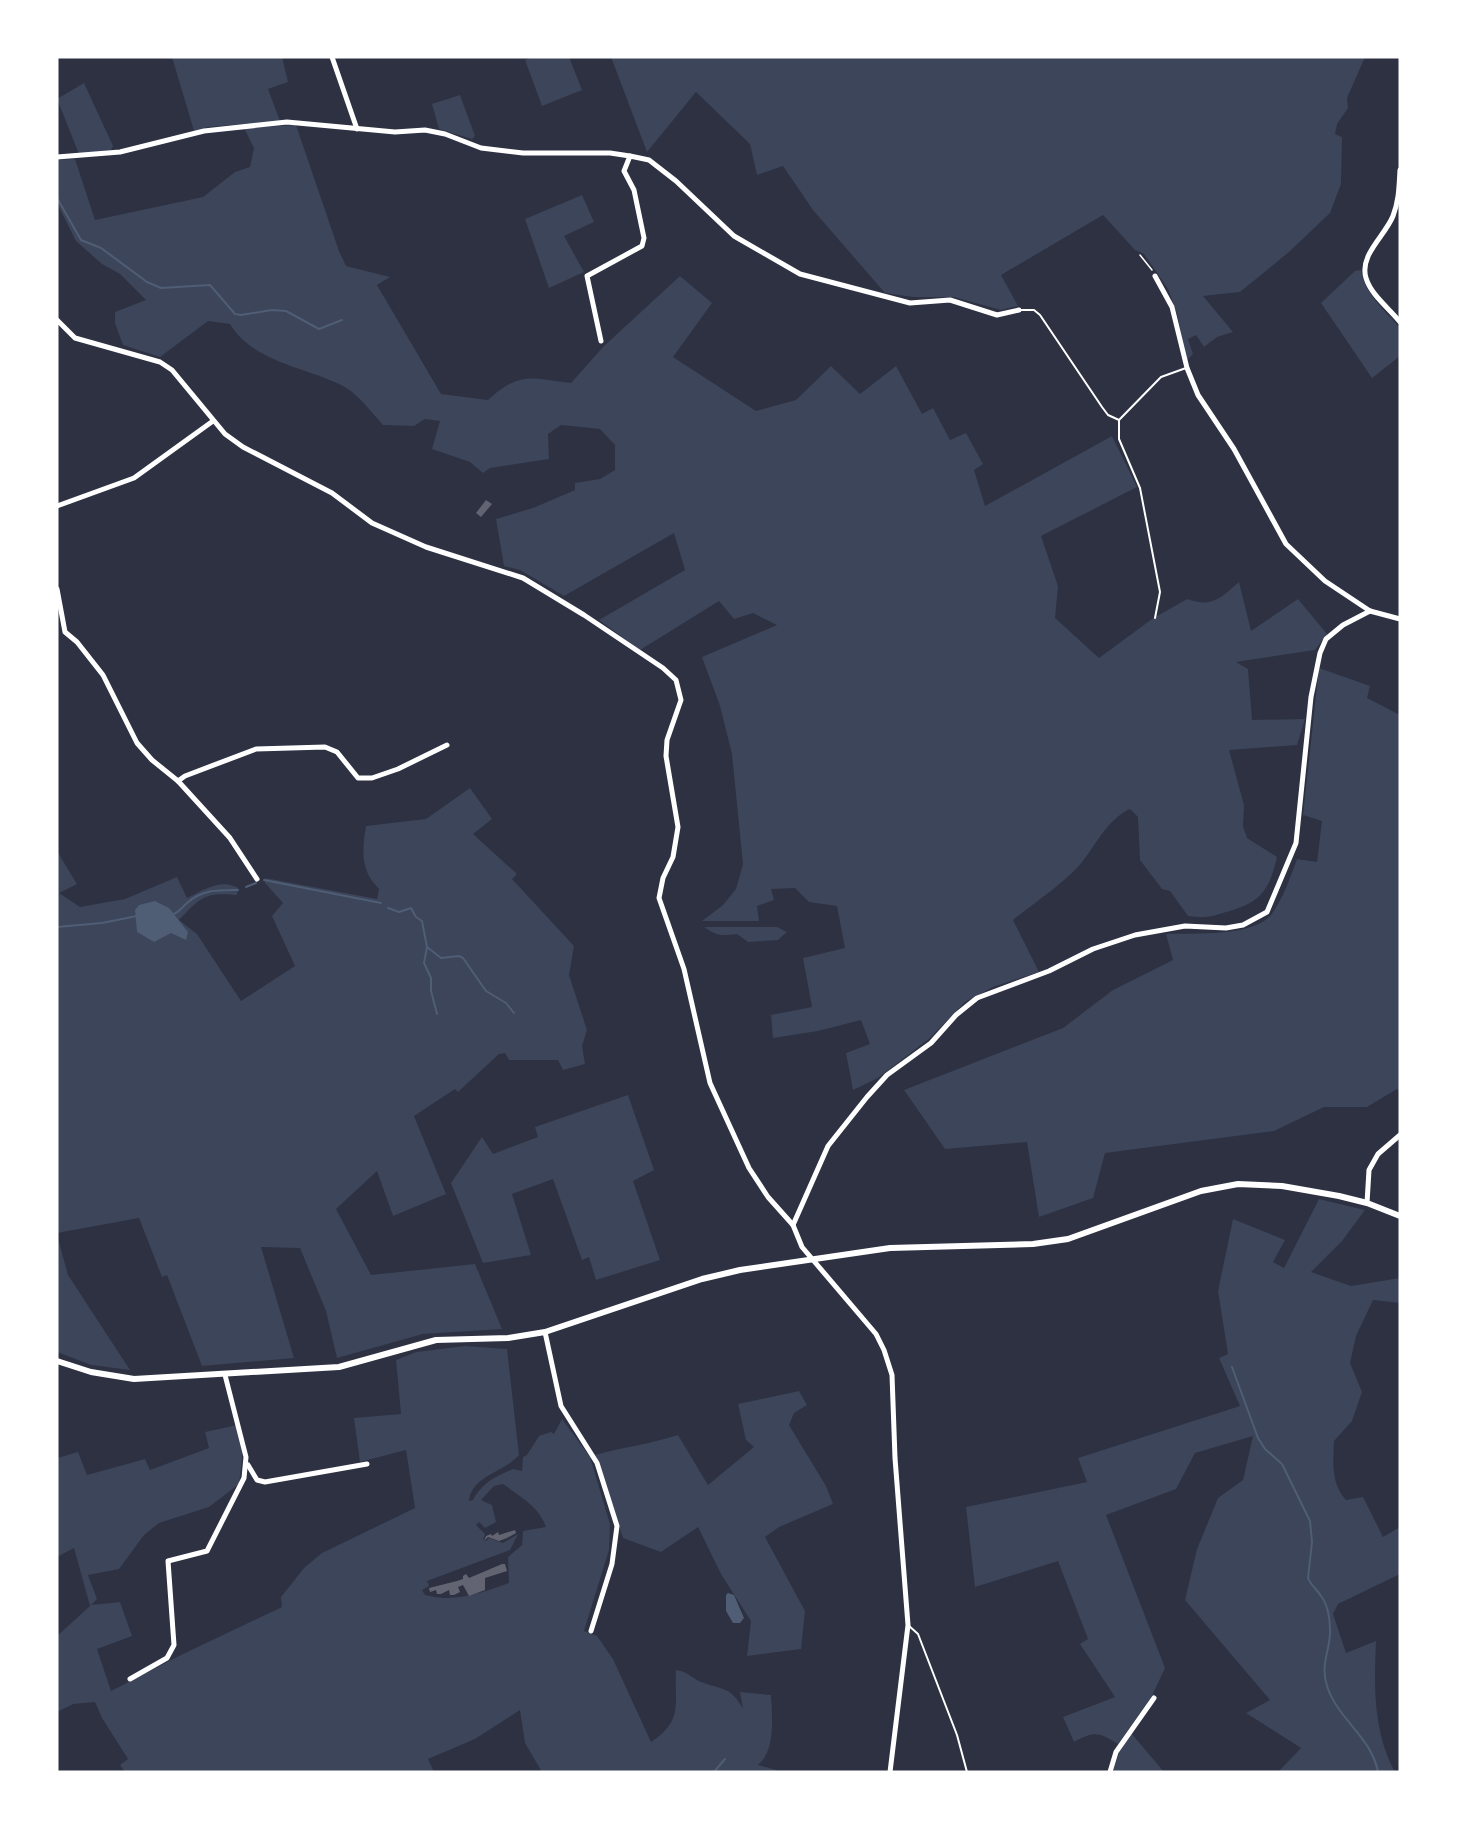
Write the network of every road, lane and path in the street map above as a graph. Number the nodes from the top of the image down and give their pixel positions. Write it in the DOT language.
graph roads {
  1 [pos="332,57"];
  2 [pos="357,129"];
  3 [pos="630,156"];
  4 [pos="57,157"];
  5 [pos="1400,170"];
  6 [pos="1140,255"];
  7 [pos="1155,276"];
  8 [pos="1019,310"];
  9 [pos="57,320"];
  10 [pos="1400,322"];
  11 [pos="600,341"];
  12 [pos="1187,368"];
  13 [pos="1119,420"];
  14 [pos="213,421"];
  15 [pos="57,506"];
  16 [pos="57,589"];
  17 [pos="1370,611"];
  18 [pos="1155,618"];
  19 [pos="1400,619"];
  20 [pos="65,632"];
  21 [pos="57,636"];
  22 [pos="447,745"];
  23 [pos="178,781"];
  24 [pos="257,879"];
  25 [pos="1400,1135"];
  26 [pos="1367,1203"];
  27 [pos="1400,1216"];
  28 [pos="794,1225"];
  29 [pos="812,1259"];
  30 [pos="544,1332"];
  31 [pos="57,1361"];
  32 [pos="225,1375"];
  33 [pos="246,1457"];
  34 [pos="367,1464"];
  35 [pos="909,1625"];
  36 [pos="591,1631"];
  37 [pos="130,1679"];
  38 [pos="1154,1698"];
  39 [pos="891,1772"];
  40 [pos="967,1772"];
  41 [pos="1110,1772"];
  1 -- 2 [label="street"];
  2 -- 3 [label="street"];
  2 -- 4 [label="street"];
  3 -- 8 [label="street"];
  3 -- 11 [label="street"];
  5 -- 10 [label="street"];
  6 -- 7 [label="path"];
  7 -- 12 [label="street"];
  8 -- 13 [label="lane"];
  9 -- 14 [label="street"];
  12 -- 13 [label="lane"];
  12 -- 17 [label="street"];
  13 -- 18 [label="lane"];
  14 -- 15 [label="street"];
  14 -- 28 [label="street"];
  16 -- 20 [label="street"];
  17 -- 19 [label="street"];
  17 -- 28 [label="street"];
  20 -- 21 [label="street"];
  20 -- 23 [label="street"];
  22 -- 23 [label="street"];
  23 -- 24 [label="street"];
  25 -- 26 [label="street"];
  26 -- 27 [label="street"];
  26 -- 29 [label="street"];
  28 -- 29 [label="street"];
  29 -- 30 [label="street"];
  29 -- 35 [label="street"];
  30 -- 32 [label="street"];
  30 -- 36 [label="street"];
  31 -- 32 [label="street"];
  32 -- 33 [label="street"];
  33 -- 34 [label="street"];
  33 -- 37 [label="street"];
  35 -- 39 [label="street"];
  35 -- 40 [label="lane"];
  38 -- 41 [label="street"];
}
